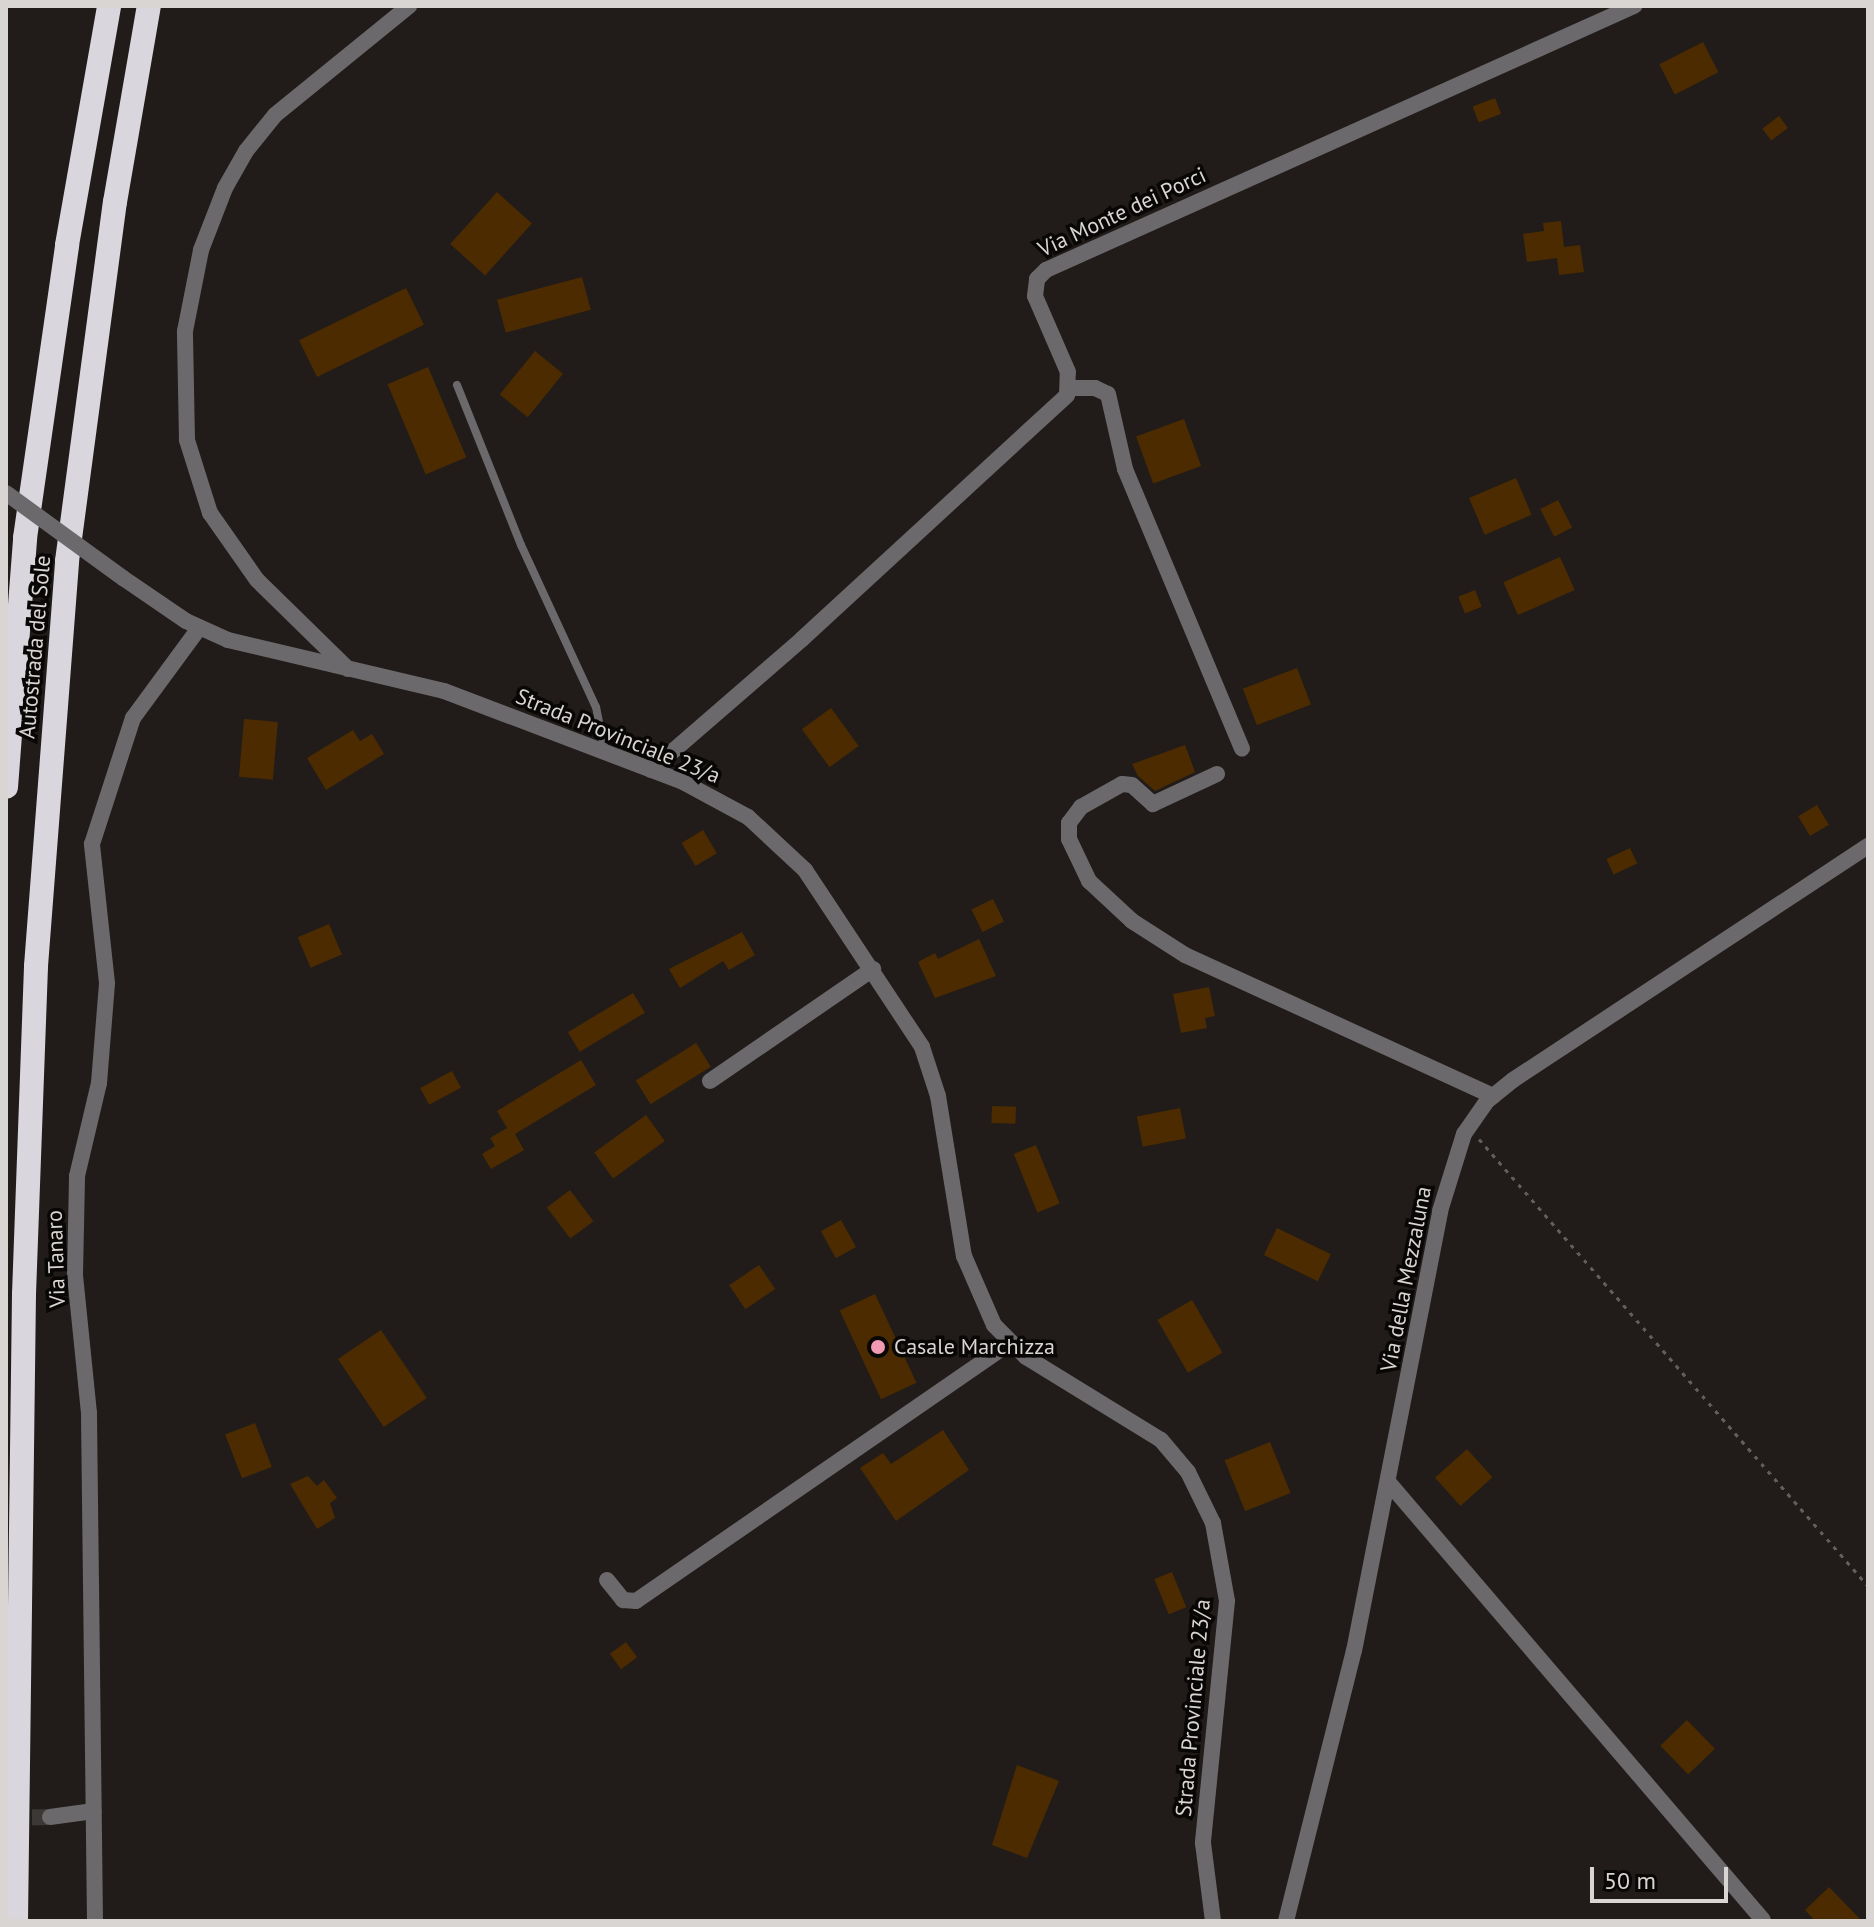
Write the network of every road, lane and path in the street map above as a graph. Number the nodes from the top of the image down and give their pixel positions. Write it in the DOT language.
graph roads {
  1 [pos="109,6"];
  2 [pos="149,6"];
  3 [pos="409,6"];
  4 [pos="1634,6"];
  5 [pos="457,385"];
  6 [pos="1070,388"];
  7 [pos="6,493"];
  8 [pos="199,628"];
  9 [pos="348,669"];
  10 [pos="1242,749"];
  11 [pos="605,756"];
  12 [pos="651,770"];
  13 [pos="1217,774"];
  14 [pos="6,787"];
  15 [pos="1868,846"];
  16 [pos="873,969"];
  17 [pos="710,1081"];
  18 [pos="1493,1096"];
  19 [pos="1468,1127"];
  20 [pos="1009,1344"];
  21 [pos="1389,1483"];
  22 [pos="607,1580"];
  23 [pos="1868,1586"];
  24 [pos="94,1811"];
  25 [pos="50,1817"];
  26 [pos="1763,1920"];
  27 [pos="16,1921"];
  28 [pos="95,1921"];
  29 [pos="1213,1921"];
  30 [pos="1286,1921"];
  1 -- 14 [label="highway, Autostrada del Sole"];
  2 -- 27 [label="highway, Autostrada del Sole"];
  3 -- 9 [label="street"];
  4 -- 6 [label="street, Via Monte dei Porci"];
  5 -- 11 [label="lane"];
  6 -- 10 [label="street"];
  6 -- 12 [label="street"];
  7 -- 8 [label="street, Strada Provinciale 23/a, bridge"];
  8 -- 9 [label="street, Strada Provinciale 23/a"];
  8 -- 24 [label="street, Via Tanaro"];
  9 -- 11 [label="street, Strada Provinciale 23/a"];
  11 -- 12 [label="street, Strada Provinciale 23/a"];
  12 -- 16 [label="street, Strada Provinciale 23/a"];
  13 -- 18 [label="street"];
  15 -- 18 [label="street, Via della Mezzaluna"];
  16 -- 17 [label="street"];
  16 -- 20 [label="street, Strada Provinciale 23/a"];
  18 -- 19 [label="street, Via della Mezzaluna"];
  19 -- 21 [label="street, Via della Mezzaluna"];
  19 -- 23 [label="path"];
  20 -- 22 [label="street"];
  20 -- 29 [label="street, Strada Provinciale 23/a"];
  21 -- 26 [label="street"];
  21 -- 30 [label="street, Via della Mezzaluna"];
  24 -- 25 [label="street"];
  24 -- 28 [label="street, Via Tanaro"];
}
